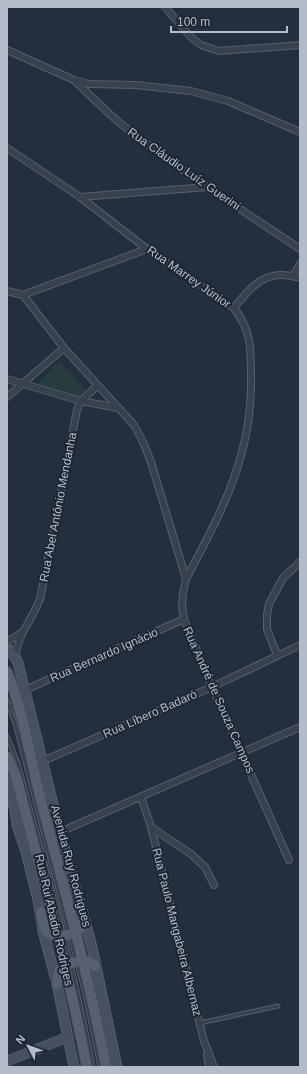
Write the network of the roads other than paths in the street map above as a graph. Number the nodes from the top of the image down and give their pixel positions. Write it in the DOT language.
graph roads {
  1 [pos="165,7"];
  2 [pos="300,45"];
  3 [pos="7,50"];
  4 [pos="74,80"];
  5 [pos="300,132"];
  6 [pos="7,148"];
  7 [pos="207,187"];
  8 [pos="80,197"];
  9 [pos="147,248"];
  10 [pos="300,249"];
  11 [pos="300,264"];
  12 [pos="293,276"];
  13 [pos="300,278"];
  14 [pos="7,291"];
  15 [pos="23,295"];
  16 [pos="234,308"];
  17 [pos="64,348"];
  18 [pos="7,379"];
  19 [pos="23,383"];
  20 [pos="97,386"];
  21 [pos="7,397"];
  22 [pos="81,401"];
  23 [pos="118,408"];
  24 [pos="300,562"];
  25 [pos="186,579"];
  26 [pos="184,619"];
  27 [pos="22,632"];
  28 [pos="7,641"];
  29 [pos="300,645"];
  30 [pos="7,648"];
  31 [pos="277,655"];
  32 [pos="15,657"];
  33 [pos="7,672"];
  34 [pos="212,687"];
  35 [pos="24,690"];
  36 [pos="7,700"];
  37 [pos="300,727"];
  38 [pos="7,736"];
  39 [pos="242,753"];
  40 [pos="7,757"];
  41 [pos="43,761"];
  42 [pos="7,780"];
  43 [pos="141,797"];
  44 [pos="151,827"];
  45 [pos="60,832"];
  46 [pos="289,860"];
  47 [pos="214,885"];
  48 [pos="40,912"];
  49 [pos="83,913"];
  50 [pos="67,934"];
  51 [pos="74,962"];
  52 [pos="95,966"];
  53 [pos="57,984"];
  54 [pos="278,1006"];
  55 [pos="200,1024"];
  56 [pos="68,1037"];
  57 [pos="204,1040"];
  58 [pos="7,1061"];
  59 [pos="74,1067"];
  60 [pos="87,1067"];
  61 [pos="93,1067"];
  62 [pos="100,1067"];
  63 [pos="106,1067"];
  64 [pos="117,1067"];
  65 [pos="209,1067"];
  66 [pos="214,1067"];
  1 -- 2 [label="street"];
  3 -- 4 [label="street"];
  4 -- 5 [label="street"];
  4 -- 7 [label="street, Rua Cláudio Luíz Guerini"];
  6 -- 8 [label="street, Rua Marrey Júnior"];
  7 -- 8 [label="street"];
  7 -- 10 [label="street, Rua Cláudio Luíz Guerini"];
  8 -- 9 [label="street, Rua Marrey Júnior"];
  9 -- 15 [label="street"];
  9 -- 16 [label="street, Rua Marrey Júnior"];
  11 -- 12 [label="street"];
  12 -- 13 [label="street"];
  12 -- 16 [label="street"];
  14 -- 15 [label="street"];
  15 -- 17 [label="street, Rua André de Souza Campos"];
  16 -- 25 [label="street, Rua Marrey Júnior"];
  17 -- 19 [label="street"];
  17 -- 20 [label="street, Rua André de Souza Campos"];
  18 -- 19 [label="street"];
  19 -- 21 [label="street"];
  19 -- 22 [label="street"];
  20 -- 22 [label="street, Rua Abel Antônio Mendanha"];
  20 -- 23 [label="street, Rua André de Souza Campos"];
  22 -- 23 [label="street"];
  22 -- 27 [label="street, Rua Abel Antônio Mendanha"];
  23 -- 25 [label="street, Rua André de Souza Campos"];
  24 -- 31 [label="street"];
  25 -- 26 [label="street, Rua André de Souza Campos"];
  26 -- 34 [label="street, Rua André de Souza Campos"];
  26 -- 35 [label="street, Rua Bernardo Ignácio"];
  27 -- 28 [label="street, Rua Abel Antônio Mendanha"];
  27 -- 32 [label="street, Rua Abel Antônio Mendanha"];
  29 -- 31 [label="street, Rua Líbero Badaró"];
  30 -- 32 [label="street"];
  31 -- 34 [label="street, Rua Líbero Badaró"];
  32 -- 35 [label="street"];
  33 -- 50 [label="main road, Avenida Ruy Rodrigues"];
  34 -- 39 [label="street, Rua André de Souza Campos"];
  34 -- 41 [label="street, Rua Líbero Badaró"];
  35 -- 41 [label="street"];
  36 -- 50 [label="lane"];
  37 -- 39 [label="street"];
  38 -- 50 [label="lane"];
  39 -- 43 [label="street"];
  39 -- 46 [label="street, Rua André de Souza Campos"];
  40 -- 50 [label="main road, Avenida Ruy Rodrigues"];
  41 -- 45 [label="street"];
  42 -- 48 [label="street, Rua Rui Abadio Rodriges"];
  43 -- 44 [label="street, Rua Paulo Mangabeira Albernaz"];
  43 -- 45 [label="street"];
  44 -- 47 [label="street"];
  44 -- 55 [label="street, Rua Paulo Mangabeira Albernaz"];
  45 -- 49 [label="street"];
  48 -- 50 [label="main road"];
  48 -- 53 [label="street, Rua Rui Abadio Rodriges"];
  49 -- 50 [label="main road"];
  49 -- 52 [label="street"];
  50 -- 51 [label="main road, Avenida Ruy Rodrigues"];
  50 -- 51 [label="main road, Avenida Ruy Rodrigues"];
  51 -- 52 [label="main road"];
  51 -- 53 [label="main road"];
  51 -- 60 [label="main road, Avenida Ruy Rodrigues"];
  51 -- 61 [label="lane"];
  51 -- 62 [label="lane"];
  51 -- 63 [label="main road, Avenida Ruy Rodrigues"];
  52 -- 64 [label="street"];
  53 -- 56 [label="street, Rua Rui Abadio Rodriges"];
  54 -- 55 [label="lane"];
  55 -- 57 [label="street, Rua Paulo Mangabeira Albernaz"];
  56 -- 58 [label="street"];
  56 -- 59 [label="street, Rua Rui Abadio Rodriges"];
  57 -- 65 [label="street"];
  57 -- 66 [label="street, Rua Paulo Mangabeira Albernaz"];
}
